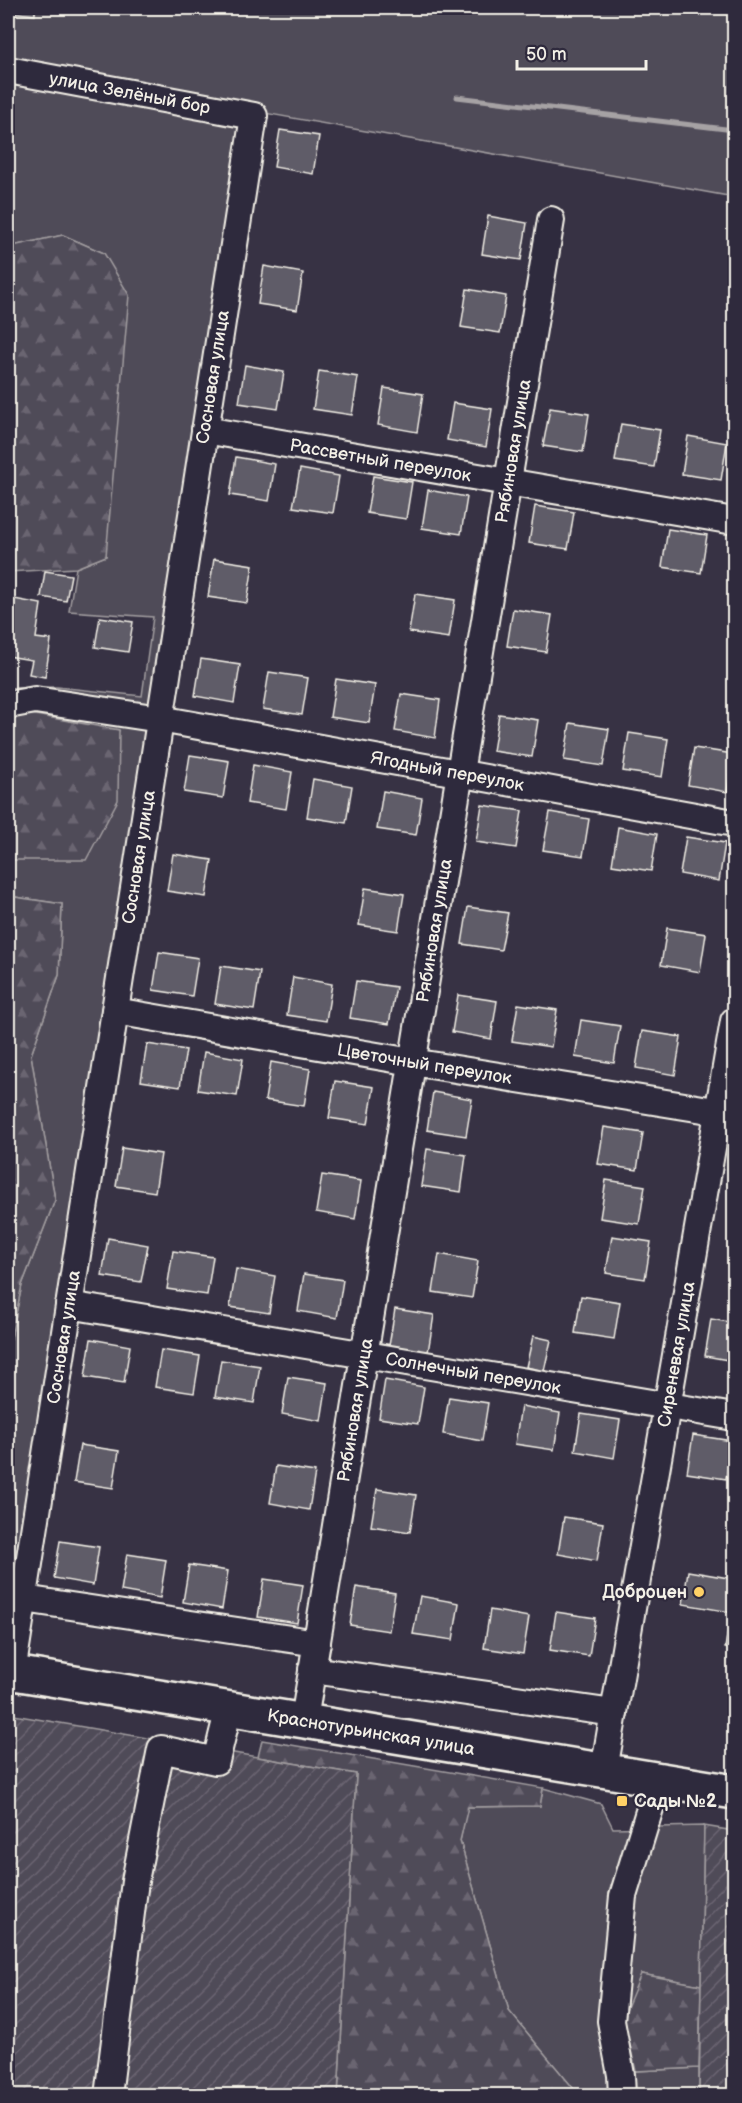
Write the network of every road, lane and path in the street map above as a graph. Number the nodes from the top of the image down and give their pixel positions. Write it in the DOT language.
graph roads {
  1 [pos="8,70"];
  2 [pos="255,116"];
  3 [pos="551,220"];
  4 [pos="205,430"];
  5 [pos="508,482"];
  6 [pos="735,521"];
  7 [pos="8,705"];
  8 [pos="160,719"];
  9 [pos="460,774"];
  10 [pos="735,823"];
  11 [pos="115,1011"];
  12 [pos="735,1021"];
  13 [pos="412,1062"];
  14 [pos="727,1114"];
  15 [pos="69,1305"];
  16 [pos="364,1354"];
  17 [pos="667,1406"];
  18 [pos="735,1417"];
  19 [pos="24,1599"];
  20 [pos="316,1643"];
  21 [pos="312,1670"];
  22 [pos="10,1672"];
  23 [pos="616,1701"];
  24 [pos="229,1708"];
  25 [pos="304,1720"];
  26 [pos="604,1770"];
  27 [pos="659,1779"];
  28 [pos="735,1792"];
  29 [pos="108,2096"];
  30 [pos="622,2096"];
  1 -- 2 [label="street, улица Зелёный бор"];
  2 -- 4 [label="street, Сосновая улица"];
  3 -- 5 [label="street, Рябиновая улица"];
  4 -- 5 [label="street, Рассветный переулок"];
  4 -- 8 [label="street, Сосновая улица"];
  5 -- 6 [label="street, Рассветный переулок"];
  5 -- 9 [label="street, Рябиновая улица"];
  7 -- 8 [label="street, Ягодный переулок"];
  8 -- 9 [label="street, Ягодный переулок"];
  8 -- 11 [label="street, Сосновая улица"];
  9 -- 10 [label="street, Ягодный переулок"];
  9 -- 13 [label="street, Рябиновая улица"];
  11 -- 13 [label="street, Цветочный переулок"];
  11 -- 15 [label="street, Сосновая улица"];
  12 -- 14 [label="street, Сиреневая улица"];
  13 -- 14 [label="street, Цветочный переулок"];
  13 -- 16 [label="street, Рябиновая улица"];
  14 -- 17 [label="street, Сиреневая улица"];
  15 -- 16 [label="street, Солнечный переулок"];
  15 -- 19 [label="street, Сосновая улица"];
  16 -- 17 [label="street, Солнечный переулок"];
  16 -- 20 [label="street, Рябиновая улица"];
  17 -- 18 [label="street, Солнечный переулок"];
  17 -- 23 [label="street, Сиреневая улица"];
  19 -- 20 [label="street"];
  19 -- 22 [label="street, Сосновая улица"];
  20 -- 21 [label="street, Рябиновая улица"];
  21 -- 23 [label="street"];
  21 -- 25 [label="street, Рябиновая улица"];
  22 -- 24 [label="main road, Краснотурьинская улица"];
  23 -- 26 [label="street, Сиреневая улица"];
  24 -- 25 [label="main road, Краснотурьинская улица"];
  24 -- 29 [label="street"];
  25 -- 26 [label="main road, Краснотурьинская улица"];
  26 -- 27 [label="main road, Краснотурьинская улица"];
  27 -- 28 [label="main road, Краснотурьинская улица"];
  27 -- 30 [label="street"];
}
